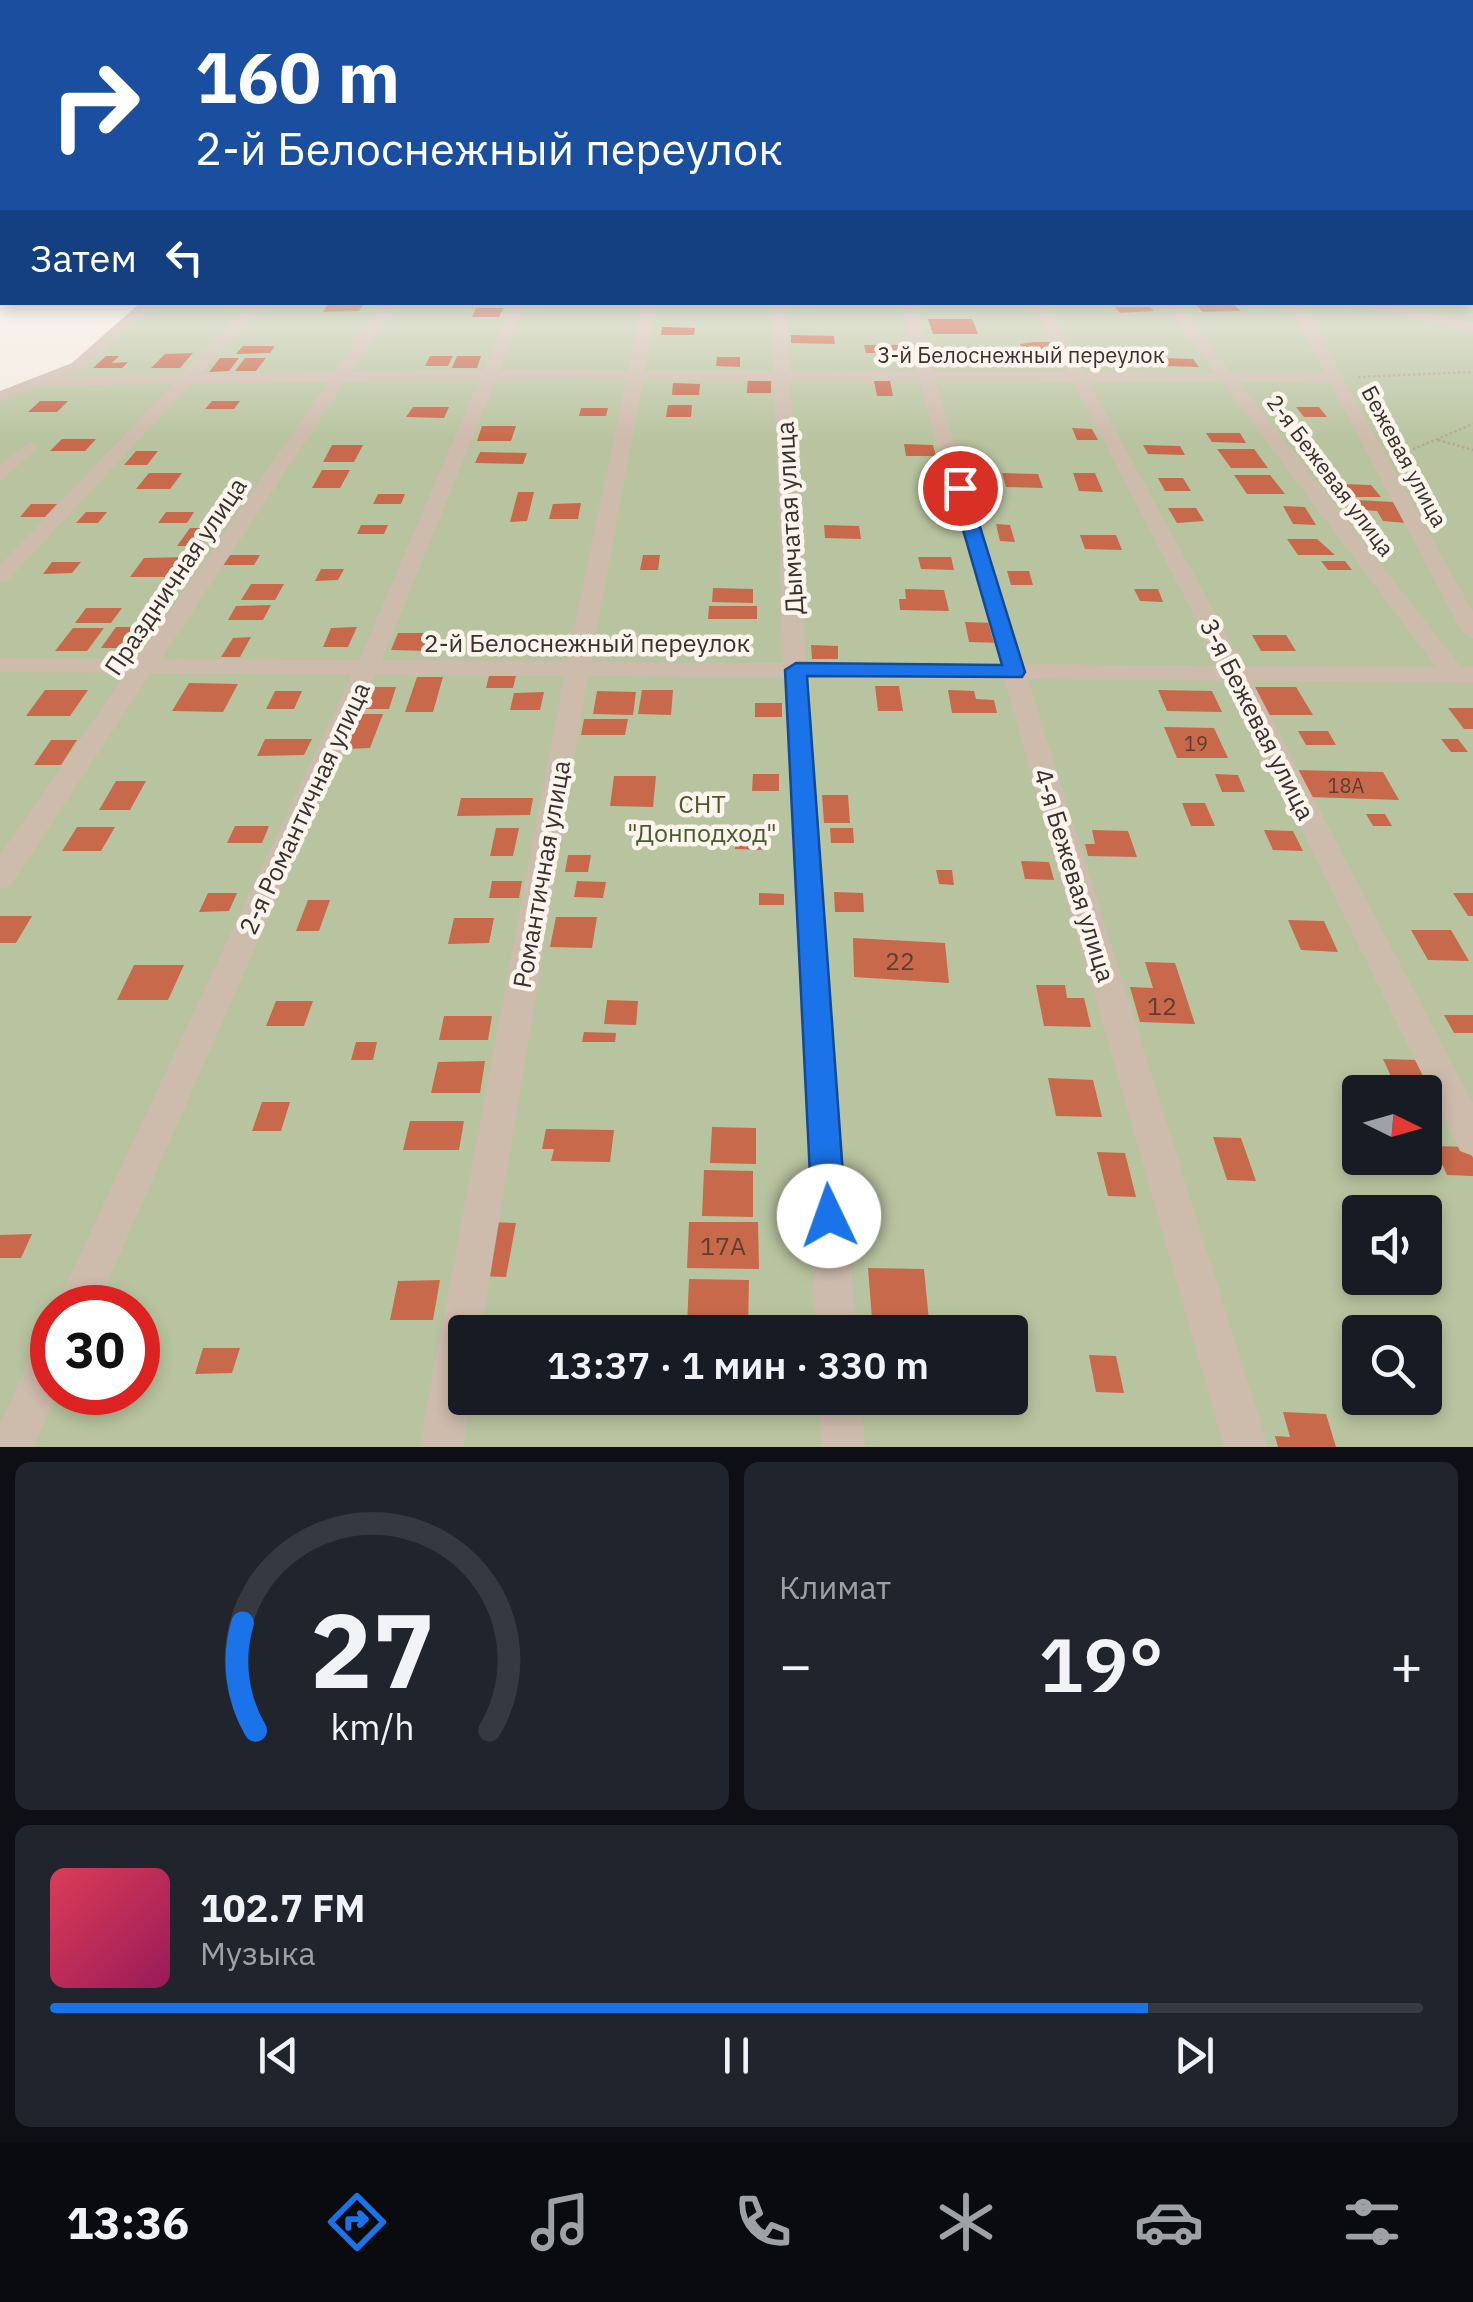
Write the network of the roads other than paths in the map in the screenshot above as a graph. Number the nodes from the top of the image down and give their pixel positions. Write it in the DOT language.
graph roads {
  1 [pos="145,307"];
  2 [pos="254,307"];
  3 [pos="388,307"];
  4 [pos="518,307"];
  5 [pos="649,307"];
  6 [pos="780,307"];
  7 [pos="910,307"];
  8 [pos="1040,307"];
  9 [pos="1174,307"];
  10 [pos="1297,307"];
  11 [pos="1367,307"];
  12 [pos="1473,327"];
  13 [pos="488,374"];
  14 [pos="343,375"];
  15 [pos="636,375"];
  16 [pos="782,375"];
  17 [pos="926,377"];
  18 [pos="1078,377"];
  19 [pos="1229,378"];
  20 [pos="1337,378"];
  21 [pos="188,380"];
  22 [pos="44,381"];
  23 [pos="0,397"];
  24 [pos="29,447"];
  25 [pos="0,475"];
  26 [pos="0,577"];
  27 [pos="1473,632"];
  28 [pos="0,665"];
  29 [pos="147,667"];
  30 [pos="368,668"];
  31 [pos="796,670"];
  32 [pos="577,671"];
  33 [pos="1014,672"];
  34 [pos="1236,675"];
  35 [pos="1464,675"];
  36 [pos="0,878"];
  37 [pos="1473,1139"];
  38 [pos="86,1285"];
  39 [pos="835,1315"];
  40 [pos="30,1407"];
  41 [pos="841,1415"];
  42 [pos="12,1447"];
  43 [pos="441,1447"];
  44 [pos="843,1447"];
  45 [pos="1246,1447"];
  1 -- 22 [label="street"];
  2 -- 21 [label="street"];
  3 -- 14 [label="street, Праздничная улица"];
  4 -- 13 [label="street, 2-я Романтичная улица"];
  5 -- 15 [label="street, Романтичная улица"];
  6 -- 16 [label="street, Дымчатая улица"];
  7 -- 17 [label="street, 4-я Бежевая улица"];
  8 -- 18 [label="street, 3-я Бежевая улица"];
  9 -- 19 [label="street, 2-я Бежевая улица"];
  10 -- 20 [label="street, Бежевая улица"];
  11 -- 12 [label="street"];
  13 -- 14 [label="street, 3-й Белоснежный переулок"];
  13 -- 15 [label="street, 3-й Белоснежный переулок"];
  13 -- 30 [label="street, 2-я Романтичная улица"];
  14 -- 21 [label="street, 3-й Белоснежный переулок"];
  14 -- 29 [label="street, Праздничная улица"];
  15 -- 16 [label="street, 3-й Белоснежный переулок"];
  15 -- 32 [label="street, Романтичная улица"];
  16 -- 17 [label="street, 3-й Белоснежный переулок"];
  16 -- 31 [label="street, Дымчатая улица"];
  17 -- 18 [label="street, 3-й Белоснежный переулок"];
  17 -- 33 [label="street, 4-я Бежевая улица"];
  18 -- 19 [label="street, 3-й Белоснежный переулок"];
  18 -- 34 [label="street, 3-я Бежевая улица"];
  19 -- 20 [label="street, 3-й Белоснежный переулок"];
  19 -- 35 [label="street, 2-я Бежевая улица"];
  20 -- 27 [label="street, Бежевая улица"];
  21 -- 22 [label="street, 3-й Белоснежный переулок"];
  21 -- 26 [label="street"];
  22 -- 23 [label="street"];
  24 -- 25 [label="street"];
  28 -- 29 [label="street, 2-й Белоснежный переулок"];
  29 -- 30 [label="street, 2-й Белоснежный переулок"];
  29 -- 36 [label="street, Праздничная улица"];
  30 -- 32 [label="street, 2-й Белоснежный переулок"];
  30 -- 38 [label="street, 2-я Романтичная улица"];
  31 -- 32 [label="street, 2-й Белоснежный переулок"];
  31 -- 33 [label="street, 2-й Белоснежный переулок"];
  31 -- 39 [label="street, Дымчатая улица"];
  32 -- 43 [label="street, Романтичная улица"];
  33 -- 34 [label="street, 2-й Белоснежный переулок"];
  33 -- 45 [label="street, 4-я Бежевая улица"];
  34 -- 35 [label="street, 2-й Белоснежный переулок"];
  34 -- 37 [label="street, 3-я Бежевая улица"];
  40 -- 42 [label="street"];
  41 -- 44 [label="street"];
}
